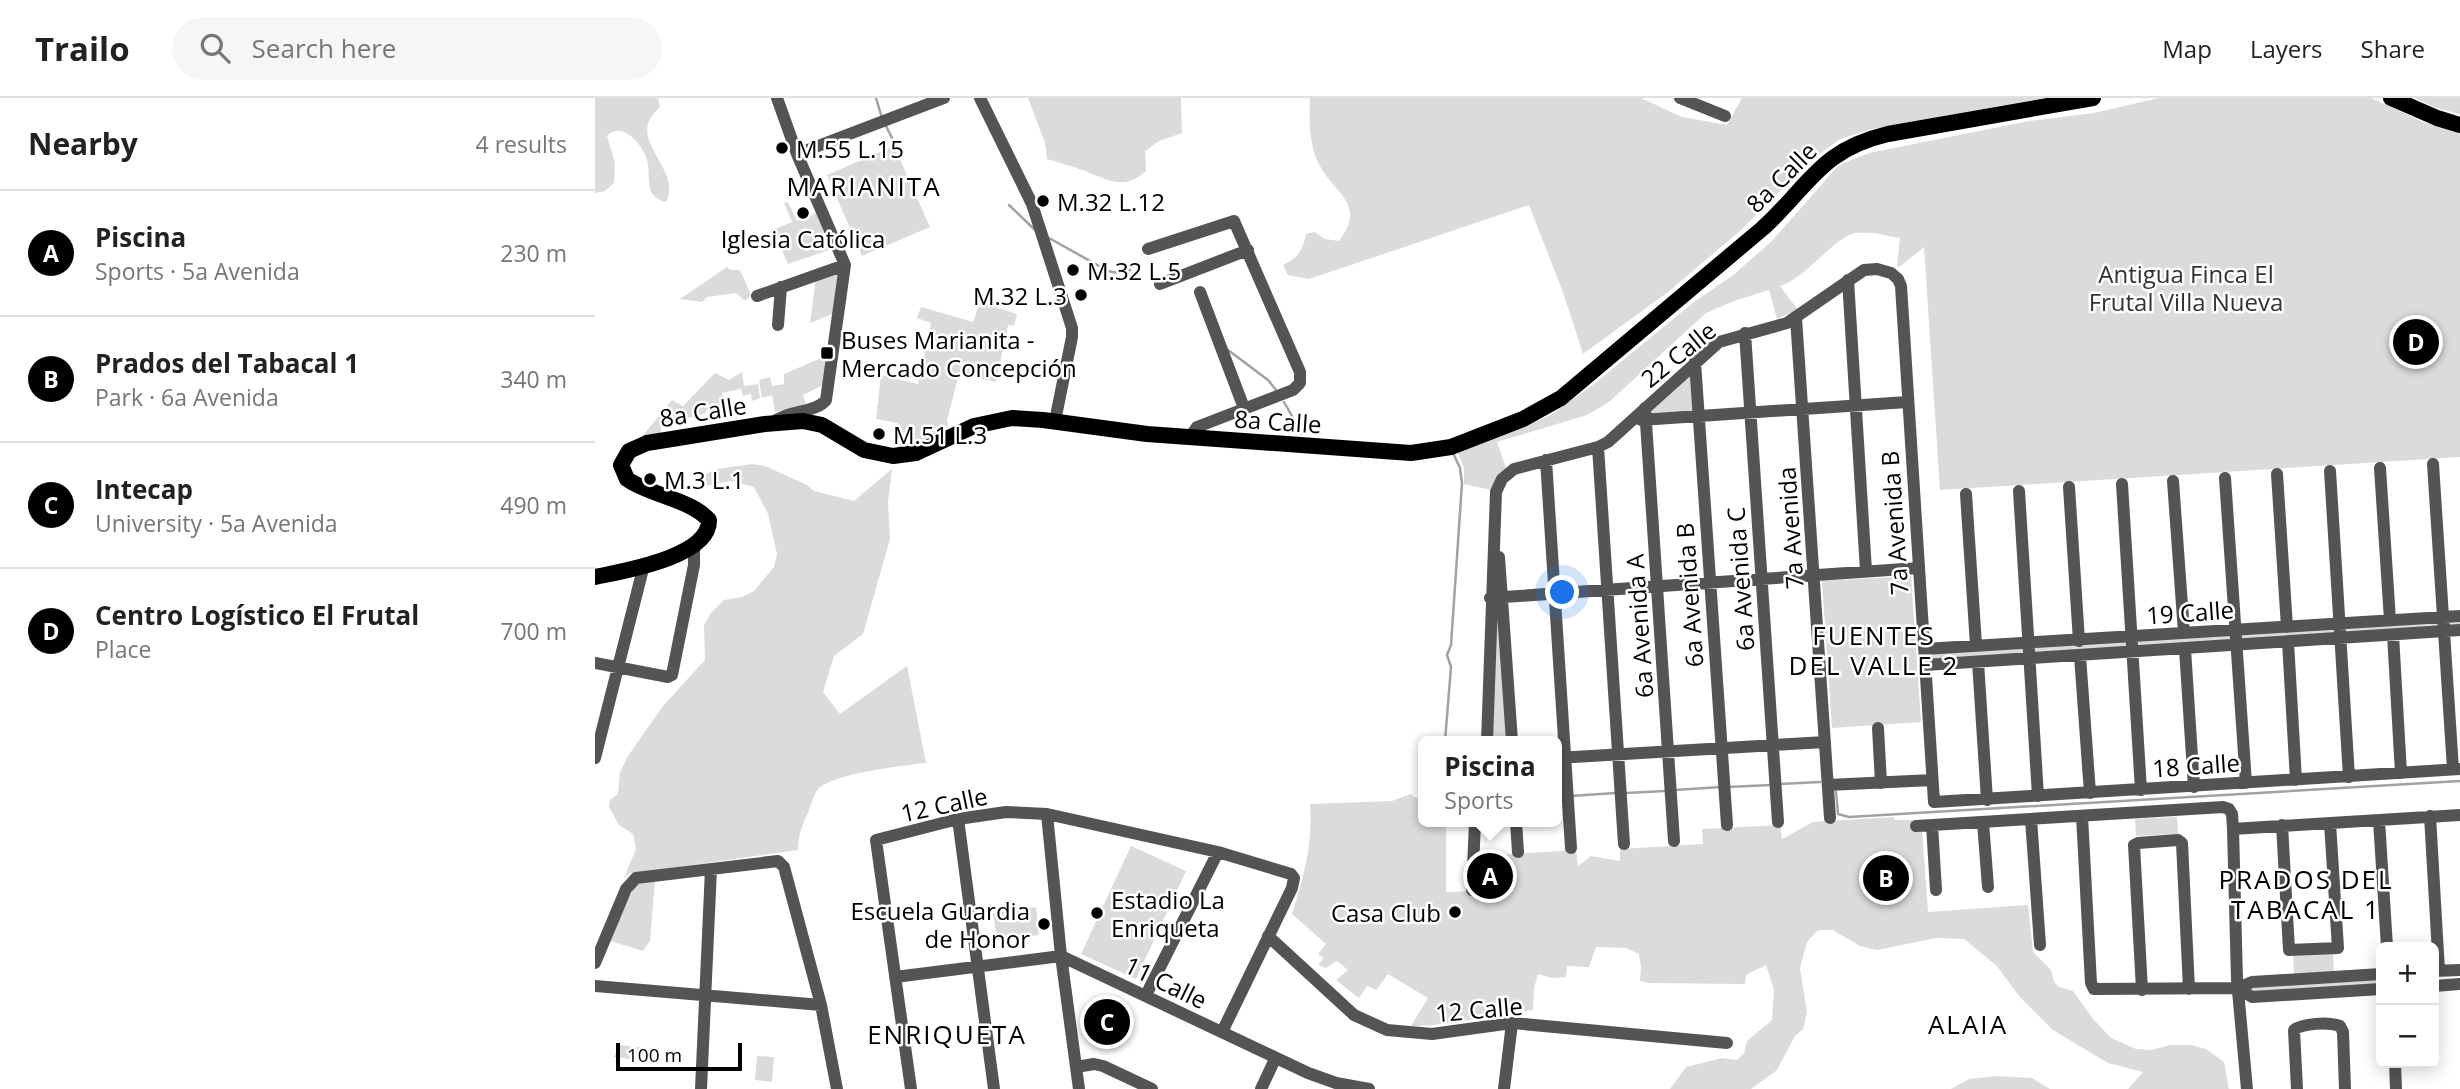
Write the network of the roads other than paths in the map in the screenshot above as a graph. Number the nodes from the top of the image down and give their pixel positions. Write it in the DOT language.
graph roads {
  1 [pos="777,98"];
  2 [pos="944,98"];
  3 [pos="980,98"];
  4 [pos="1681,98"];
  5 [pos="2093,98"];
  6 [pos="2391,98"];
  7 [pos="1725,116"];
  8 [pos="2460,125"];
  9 [pos="797,154"];
  10 [pos="1148,249"];
  11 [pos="1248,250"];
  12 [pos="845,265"];
  13 [pos="1848,280"];
  14 [pos="1900,283"];
  15 [pos="1160,284"];
  16 [pos="781,287"];
  17 [pos="1200,292"];
  18 [pos="757,296"];
  19 [pos="1796,318"];
  20 [pos="778,325"];
  21 [pos="1745,333"];
  22 [pos="1695,362"];
  23 [pos="1907,402"];
  24 [pos="1855,405"];
  25 [pos="1244,408"];
  26 [pos="1802,408"];
  27 [pos="1750,412"];
  28 [pos="1642,416"];
  29 [pos="1698,416"];
  30 [pos="1055,421"];
  31 [pos="772,424"];
  32 [pos="1190,437"];
  33 [pos="1598,447"];
  34 [pos="1546,460"];
  35 [pos="2433,464"];
  36 [pos="2380,468"];
  37 [pos="2330,471"];
  38 [pos="2277,474"];
  39 [pos="2225,478"];
  40 [pos="2173,481"];
  41 [pos="2122,484"];
  42 [pos="2069,487"];
  43 [pos="2018,491"];
  44 [pos="1966,494"];
  45 [pos="694,546"];
  46 [pos="644,565"];
  47 [pos="1918,568"];
  48 [pos="1866,571"];
  49 [pos="1814,575"];
  50 [pos="595,576"];
  51 [pos="1761,579"];
  52 [pos="1710,582"];
  53 [pos="1657,586"];
  54 [pos="1606,589"];
  55 [pos="1555,593"];
  56 [pos="1496,597"];
  57 [pos="2460,616"];
  58 [pos="2442,617"];
  59 [pos="2390,620"];
  60 [pos="2339,623"];
  61 [pos="2287,627"];
  62 [pos="2235,630"];
  63 [pos="2460,630"];
  64 [pos="2443,631"];
  65 [pos="2184,633"];
  66 [pos="2393,635"];
  67 [pos="2131,637"];
  68 [pos="2340,639"];
  69 [pos="2079,641"];
  70 [pos="2288,642"];
  71 [pos="2028,643"];
  72 [pos="1976,645"];
  73 [pos="2236,646"];
  74 [pos="1924,649"];
  75 [pos="2185,649"];
  76 [pos="2133,652"];
  77 [pos="2080,656"];
  78 [pos="2029,659"];
  79 [pos="1977,662"];
  80 [pos="595,663"];
  81 [pos="1924,665"];
  82 [pos="618,668"];
  83 [pos="1878,728"];
  84 [pos="1487,736"];
  85 [pos="1511,736"];
  86 [pos="1560,736"];
  87 [pos="1825,742"];
  88 [pos="1772,746"];
  89 [pos="1721,748"];
  90 [pos="1669,752"];
  91 [pos="1618,755"];
  92 [pos="595,758"];
  93 [pos="1562,758"];
  94 [pos="1562,763"];
  95 [pos="2456,769"];
  96 [pos="2401,773"];
  97 [pos="2349,777"];
  98 [pos="1932,780"];
  99 [pos="2296,780"];
  100 [pos="1881,783"];
  101 [pos="2246,783"];
  102 [pos="1828,785"];
  103 [pos="2194,787"];
  104 [pos="2141,790"];
  105 [pos="2090,793"];
  106 [pos="2038,796"];
  107 [pos="1987,800"];
  108 [pos="1934,802"];
  109 [pos="1047,814"];
  110 [pos="2460,815"];
  111 [pos="2082,816"];
  112 [pos="2430,816"];
  113 [pos="1830,818"];
  114 [pos="958,819"];
  115 [pos="2031,819"];
  116 [pos="2379,820"];
  117 [pos="1778,822"];
  118 [pos="1983,822"];
  119 [pos="2330,822"];
  120 [pos="1727,825"];
  121 [pos="1933,825"];
  122 [pos="2282,825"];
  123 [pos="1916,826"];
  124 [pos="1475,827"];
  125 [pos="1516,827"];
  126 [pos="2233,829"];
  127 [pos="1674,841"];
  128 [pos="1624,844"];
  129 [pos="1571,848"];
  130 [pos="1218,852"];
  131 [pos="1518,852"];
  132 [pos="711,869"];
  133 [pos="1988,887"];
  134 [pos="1472,890"];
  135 [pos="1936,890"];
  136 [pos="1268,936"];
  137 [pos="2387,942"];
  138 [pos="2435,942"];
  139 [pos="2040,945"];
  140 [pos="1061,956"];
  141 [pos="595,963"];
  142 [pos="978,968"];
  143 [pos="2460,970"];
  144 [pos="2439,971"];
  145 [pos="2376,974"];
  146 [pos="895,977"];
  147 [pos="2460,984"];
  148 [pos="595,986"];
  149 [pos="2439,986"];
  150 [pos="2238,988"];
  151 [pos="2189,989"];
  152 [pos="2376,989"];
  153 [pos="2142,990"];
  154 [pos="1146,995"];
  155 [pos="704,997"];
  156 [pos="821,1005"];
  157 [pos="1512,1023"];
  158 [pos="1222,1032"];
  159 [pos="1727,1043"];
  160 [pos="1275,1059"];
  161 [pos="1076,1067"];
  162 [pos="2395,1068"];
  163 [pos="701,1089"];
  164 [pos="837,1089"];
  165 [pos="911,1089"];
  166 [pos="994,1089"];
  167 [pos="1079,1089"];
  168 [pos="1152,1089"];
  169 [pos="1261,1089"];
  170 [pos="1369,1089"];
  171 [pos="1504,1089"];
  172 [pos="2247,1089"];
  173 [pos="2297,1089"];
  174 [pos="2345,1089"];
  175 [pos="2396,1089"];
  1 -- 9 [label="street"];
  2 -- 9 [label="street"];
  3 -- 30 [label="street"];
  4 -- 7 [label="street"];
  5 -- 32 [label="main road, 8a Calle"];
  6 -- 8 [label="main road"];
  9 -- 12 [label="street"];
  10 -- 11 [label="street"];
  11 -- 15 [label="street"];
  11 -- 25 [label="street"];
  12 -- 16 [label="street"];
  12 -- 31 [label="street"];
  13 -- 14 [label="street, 22 Calle"];
  13 -- 19 [label="street, 22 Calle"];
  13 -- 24 [label="street"];
  14 -- 23 [label="street, 7a Avenida B"];
  16 -- 18 [label="street"];
  16 -- 20 [label="street"];
  17 -- 25 [label="street"];
  19 -- 21 [label="street, 22 Calle"];
  19 -- 26 [label="street, 7a Avenida"];
  21 -- 22 [label="street, 22 Calle"];
  21 -- 27 [label="street, 6a Avenida C"];
  22 -- 28 [label="street, 22 Calle"];
  22 -- 29 [label="street, 6a Avenida B"];
  23 -- 24 [label="street"];
  23 -- 47 [label="street, 7a Avenida B"];
  24 -- 26 [label="street"];
  24 -- 48 [label="street"];
  25 -- 32 [label="street"];
  26 -- 27 [label="street"];
  26 -- 49 [label="street, 7a Avenida"];
  27 -- 29 [label="street"];
  27 -- 51 [label="street, 6a Avenida C"];
  28 -- 29 [label="street"];
  28 -- 33 [label="street, 22 Calle"];
  28 -- 53 [label="street, 6a Avenida A"];
  29 -- 52 [label="street, 6a Avenida B"];
  30 -- 31 [label="main road, 8a Calle"];
  30 -- 32 [label="main road, 8a Calle"];
  31 -- 45 [label="main road, 8a Calle"];
  33 -- 34 [label="street, 22 Calle"];
  33 -- 54 [label="street"];
  34 -- 55 [label="street"];
  34 -- 56 [label="street, 22 Calle"];
  35 -- 58 [label="street"];
  36 -- 59 [label="street"];
  37 -- 60 [label="street"];
  38 -- 61 [label="street"];
  39 -- 62 [label="street"];
  40 -- 65 [label="street"];
  41 -- 67 [label="street"];
  42 -- 69 [label="street"];
  43 -- 71 [label="street"];
  44 -- 72 [label="street"];
  45 -- 46 [label="main road"];
  45 -- 82 [label="street"];
  46 -- 50 [label="main road"];
  46 -- 82 [label="street"];
  47 -- 48 [label="street"];
  47 -- 74 [label="street, 7a Avenida B"];
  48 -- 49 [label="street"];
  49 -- 51 [label="street"];
  49 -- 87 [label="street, 7a Avenida"];
  51 -- 52 [label="street"];
  51 -- 88 [label="street, 6a Avenida C"];
  52 -- 53 [label="street"];
  52 -- 89 [label="street, 6a Avenida B"];
  53 -- 54 [label="street"];
  53 -- 90 [label="street, 6a Avenida A"];
  54 -- 55 [label="street"];
  54 -- 91 [label="street"];
  55 -- 56 [label="street"];
  55 -- 86 [label="street"];
  56 -- 84 [label="street"];
  56 -- 85 [label="street"];
  57 -- 58 [label="street, 19 Calle"];
  58 -- 59 [label="street, 19 Calle"];
  58 -- 64 [label="street"];
  59 -- 60 [label="street, 19 Calle"];
  60 -- 61 [label="street, 19 Calle"];
  60 -- 68 [label="street"];
  61 -- 62 [label="street, 19 Calle"];
  62 -- 65 [label="street, 19 Calle"];
  62 -- 73 [label="street"];
  63 -- 64 [label="street, 19 Calle"];
  64 -- 66 [label="street, 19 Calle"];
  64 -- 95 [label="street"];
  65 -- 67 [label="street, 19 Calle"];
  66 -- 68 [label="street, 19 Calle"];
  66 -- 96 [label="street"];
  67 -- 69 [label="street, 19 Calle"];
  67 -- 76 [label="street"];
  68 -- 70 [label="street, 19 Calle"];
  68 -- 97 [label="street"];
  69 -- 71 [label="street, 19 Calle"];
  70 -- 73 [label="street, 19 Calle"];
  70 -- 99 [label="street"];
  71 -- 72 [label="street, 19 Calle"];
  71 -- 78 [label="street"];
  72 -- 74 [label="street, 19 Calle"];
  73 -- 75 [label="street, 19 Calle"];
  73 -- 101 [label="street"];
  74 -- 81 [label="street, 7a Avenida B"];
  75 -- 76 [label="street, 19 Calle"];
  75 -- 103 [label="street"];
  76 -- 77 [label="street, 19 Calle"];
  76 -- 104 [label="street"];
  77 -- 78 [label="street, 19 Calle"];
  77 -- 105 [label="street"];
  78 -- 79 [label="street, 19 Calle"];
  78 -- 106 [label="street"];
  79 -- 81 [label="street, 19 Calle"];
  79 -- 107 [label="street"];
  80 -- 82 [label="street"];
  81 -- 98 [label="street, 7a Avenida B"];
  82 -- 92 [label="street"];
  83 -- 100 [label="street"];
  87 -- 88 [label="street"];
  87 -- 102 [label="street, 7a Avenida"];
  88 -- 89 [label="street"];
  88 -- 117 [label="street, 6a Avenida C"];
  89 -- 90 [label="street"];
  89 -- 120 [label="street, 6a Avenida B"];
  90 -- 91 [label="street"];
  90 -- 127 [label="street, 6a Avenida A"];
  91 -- 93 [label="street"];
  91 -- 128 [label="street"];
  94 -- 129 [label="street"];
  95 -- 96 [label="street, 18 Calle"];
  96 -- 97 [label="street, 18 Calle"];
  97 -- 99 [label="street, 18 Calle"];
  98 -- 100 [label="street"];
  98 -- 108 [label="street, 7a Avenida B"];
  99 -- 101 [label="street, 18 Calle"];
  100 -- 102 [label="street"];
  101 -- 103 [label="street, 18 Calle"];
  102 -- 113 [label="street, 7a Avenida"];
  103 -- 104 [label="street, 18 Calle"];
  104 -- 105 [label="street, 18 Calle"];
  105 -- 106 [label="street, 18 Calle"];
  106 -- 107 [label="street, 18 Calle"];
  107 -- 108 [label="street, 18 Calle"];
  109 -- 114 [label="street, 12 Calle"];
  109 -- 130 [label="street, 12 Calle"];
  109 -- 140 [label="street"];
  110 -- 112 [label="street"];
  111 -- 115 [label="street"];
  111 -- 126 [label="street"];
  111 -- 153 [label="street"];
  112 -- 116 [label="street"];
  112 -- 138 [label="street"];
  114 -- 142 [label="street"];
  114 -- 146 [label="street, 12 Calle"];
  115 -- 118 [label="street"];
  115 -- 139 [label="street"];
  116 -- 119 [label="street"];
  116 -- 137 [label="street"];
  118 -- 121 [label="street"];
  118 -- 133 [label="street"];
  119 -- 122 [label="street"];
  119 -- 122 [label="street"];
  121 -- 123 [label="street"];
  121 -- 135 [label="street"];
  122 -- 126 [label="street"];
  124 -- 134 [label="street"];
  125 -- 131 [label="street"];
  126 -- 150 [label="street"];
  130 -- 136 [label="street, 12 Calle"];
  130 -- 154 [label="street"];
  132 -- 141 [label="street"];
  132 -- 155 [label="street"];
  132 -- 156 [label="street"];
  136 -- 157 [label="street, 12 Calle"];
  136 -- 158 [label="street"];
  140 -- 142 [label="street"];
  140 -- 154 [label="street, 11 Calle"];
  140 -- 161 [label="street"];
  142 -- 146 [label="street"];
  142 -- 166 [label="street"];
  143 -- 144 [label="street"];
  145 -- 150 [label="street"];
  146 -- 165 [label="street"];
  147 -- 149 [label="street"];
  148 -- 155 [label="street"];
  150 -- 151 [label="street"];
  150 -- 152 [label="street"];
  150 -- 172 [label="street"];
  151 -- 153 [label="street"];
  151 -- 153 [label="street"];
  154 -- 158 [label="street, 11 Calle"];
  155 -- 156 [label="street"];
  155 -- 163 [label="street"];
  156 -- 164 [label="street"];
  157 -- 159 [label="street, 12 Calle"];
  157 -- 171 [label="street"];
  158 -- 160 [label="street, 11 Calle"];
  160 -- 169 [label="street"];
  160 -- 170 [label="street, 11 Calle"];
  161 -- 167 [label="street"];
  161 -- 168 [label="street"];
  162 -- 175 [label="street"];
  173 -- 174 [label="street"];
}
